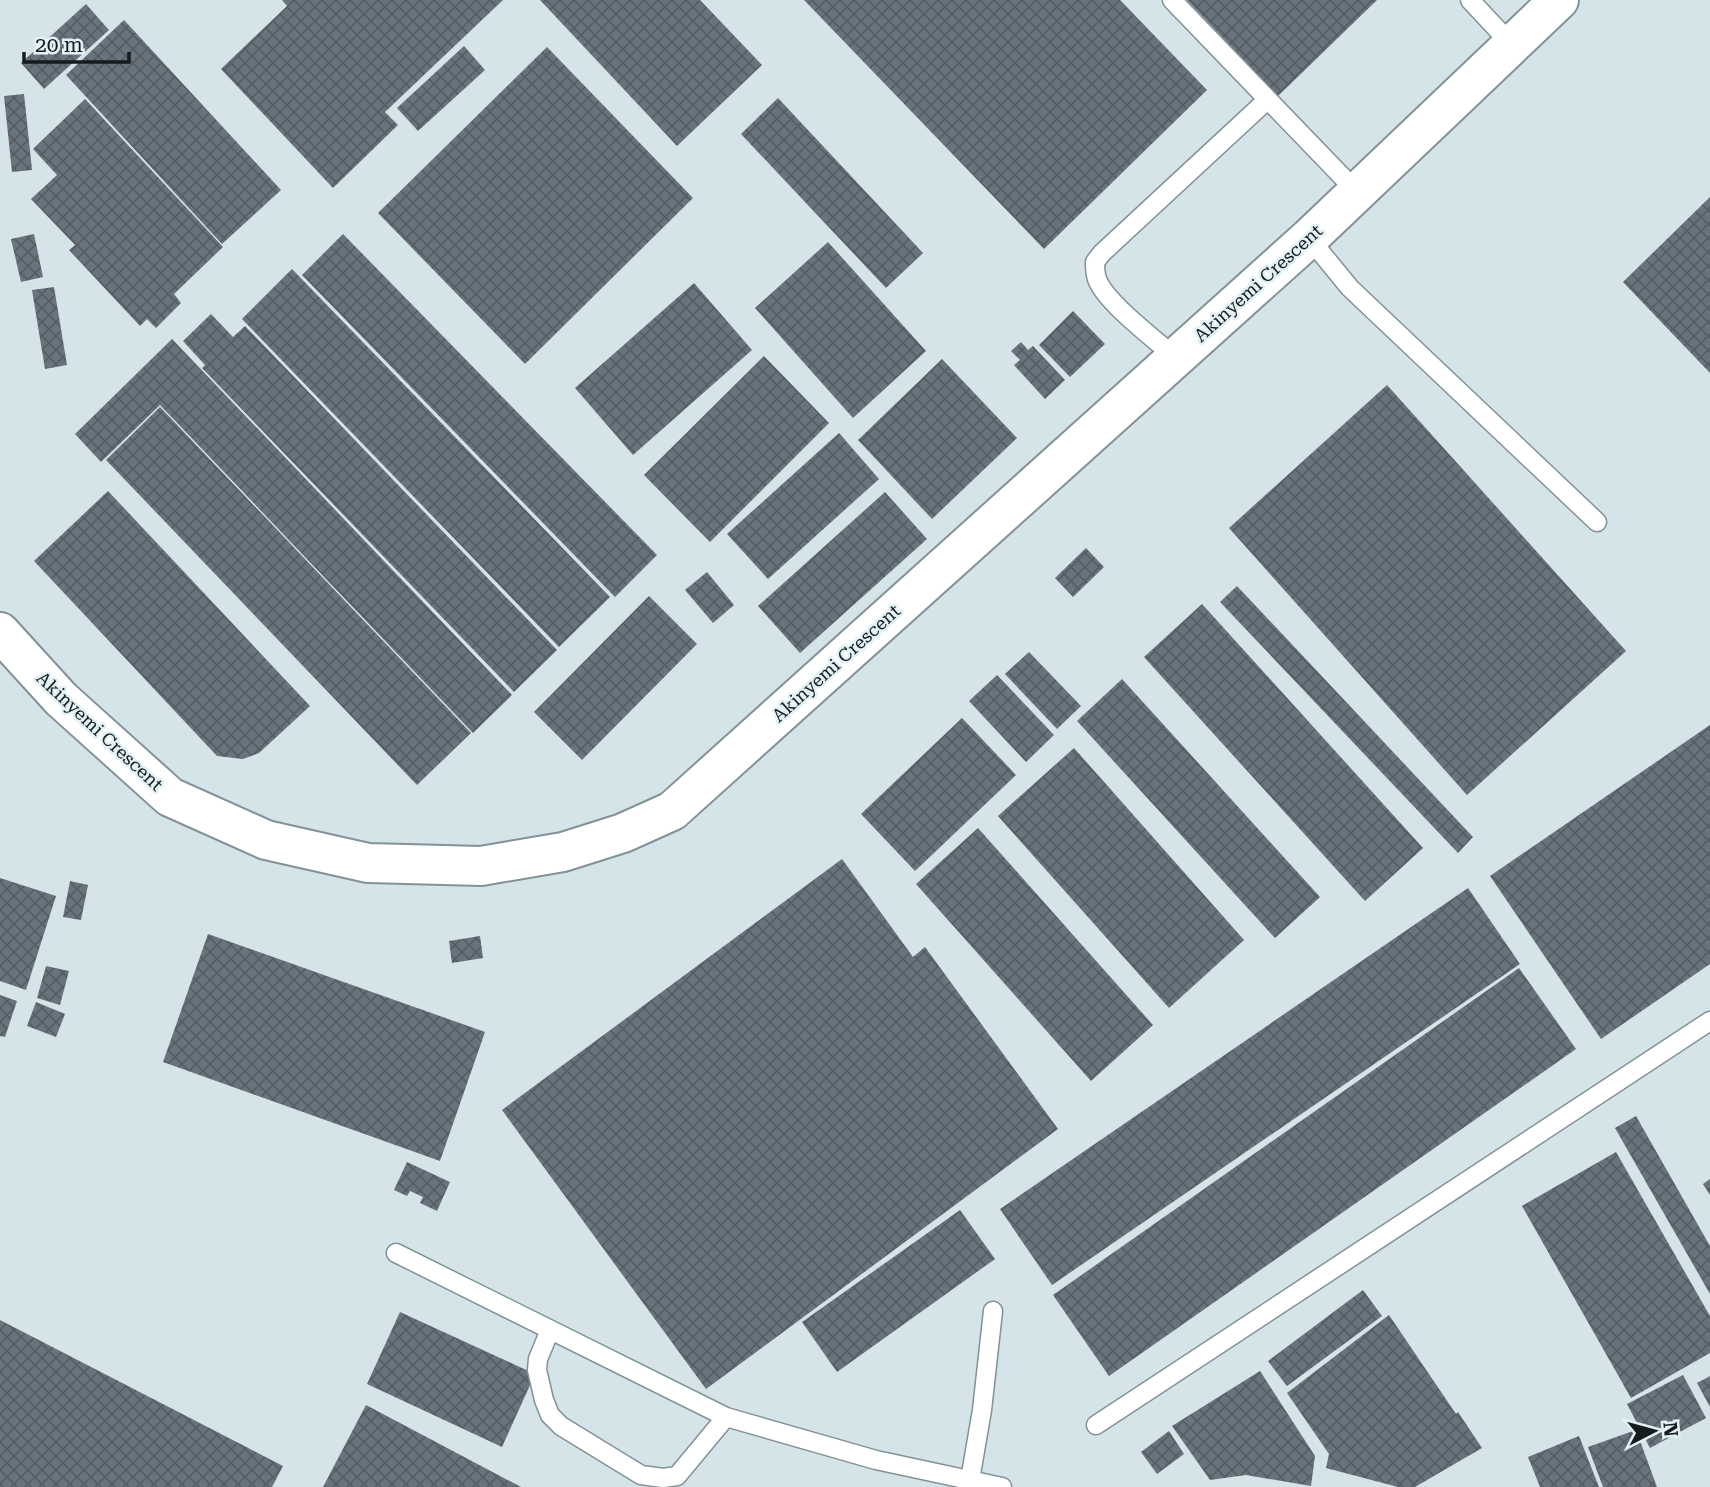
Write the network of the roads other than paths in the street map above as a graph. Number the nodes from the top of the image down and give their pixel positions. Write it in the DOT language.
graph roads {
  1 [pos="1172,0"];
  2 [pos="1469,0"];
  3 [pos="1559,0"];
  4 [pos="1512,45"];
  5 [pos="1267,100"];
  6 [pos="1357,192"];
  7 [pos="1309,238"];
  8 [pos="1176,358"];
  9 [pos="1597,522"];
  10 [pos="0,632"];
  11 [pos="1710,1021"];
  12 [pos="397,1253"];
  13 [pos="993,1311"];
  14 [pos="550,1330"];
  15 [pos="726,1417"];
  16 [pos="1096,1425"];
  17 [pos="970,1480"];
  18 [pos="1002,1487"];
  1 -- 5 [label="lane"];
  2 -- 4 [label="lane"];
  3 -- 4 [label="street, Akinyemi Crescent"];
  4 -- 6 [label="street, Akinyemi Crescent"];
  5 -- 6 [label="lane"];
  5 -- 8 [label="lane"];
  6 -- 7 [label="street, Akinyemi Crescent"];
  7 -- 8 [label="street, Akinyemi Crescent"];
  7 -- 9 [label="lane"];
  8 -- 10 [label="street, Akinyemi Crescent"];
  11 -- 16 [label="lane"];
  12 -- 14 [label="lane"];
  13 -- 17 [label="lane"];
  14 -- 15 [label="lane"];
  14 -- 15 [label="lane"];
  15 -- 17 [label="lane"];
  17 -- 18 [label="lane"];
}
